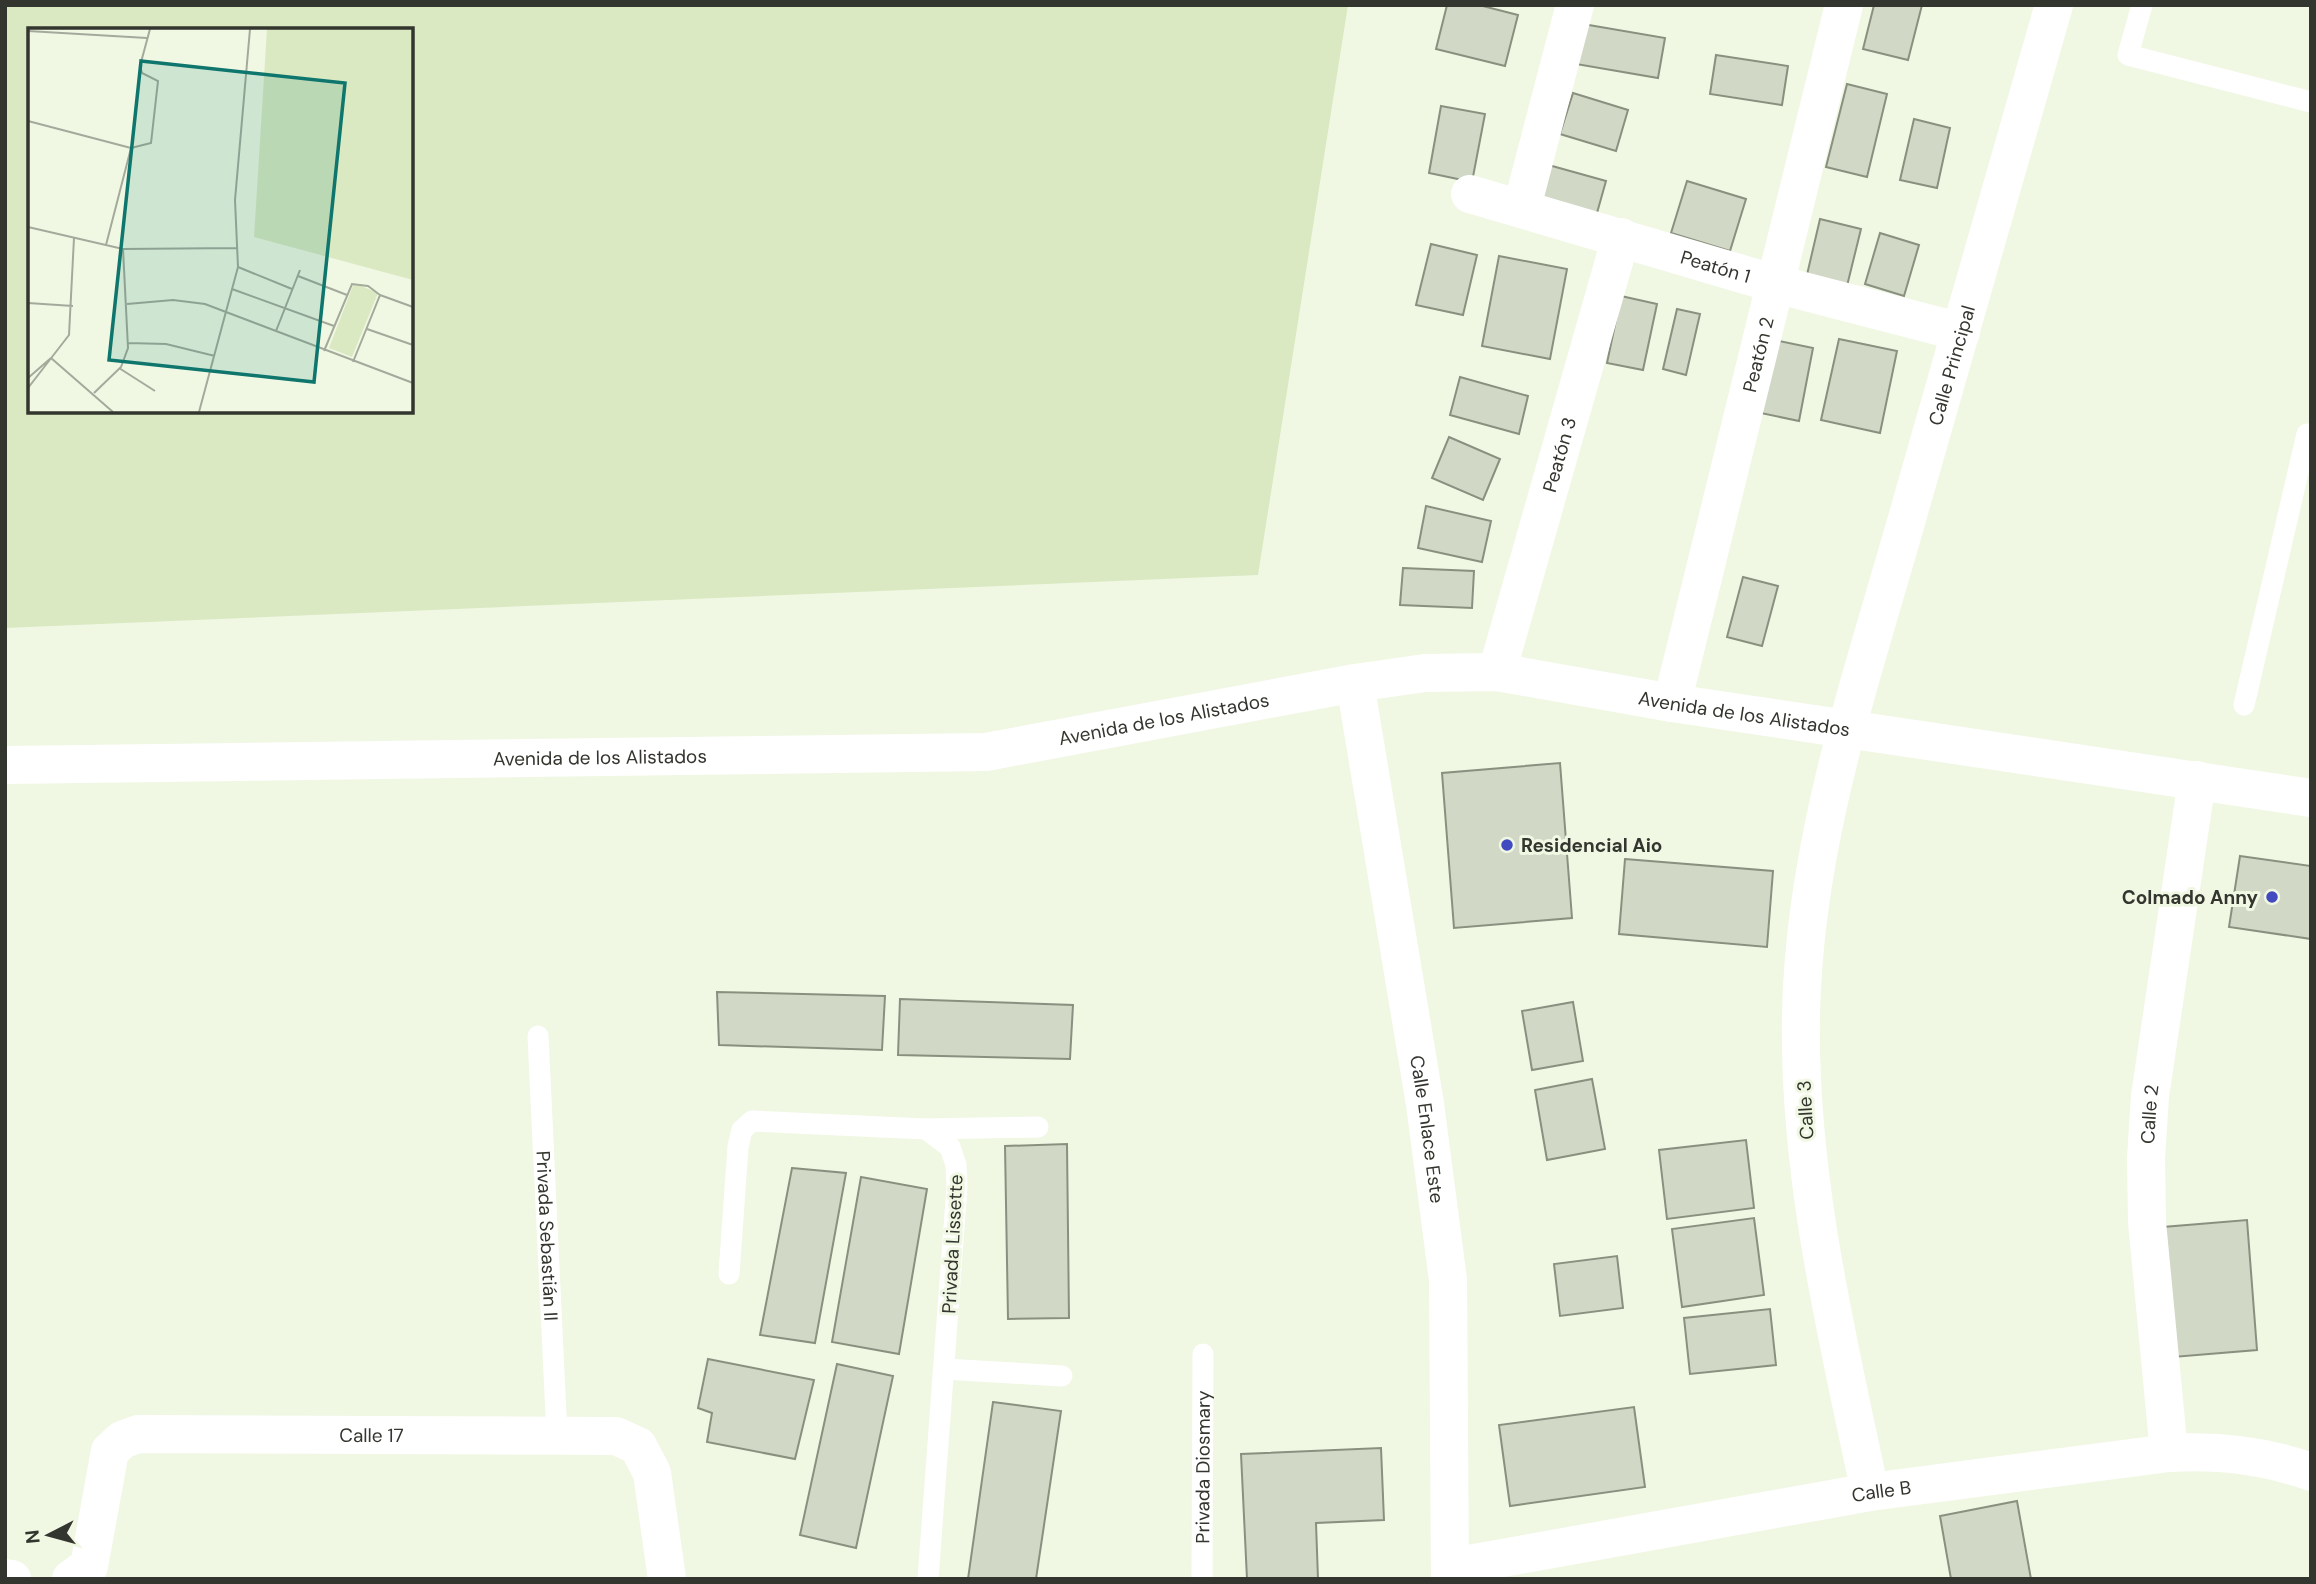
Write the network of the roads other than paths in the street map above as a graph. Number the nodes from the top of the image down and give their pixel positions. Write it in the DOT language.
graph roads {
  1 [pos="1575,5"];
  2 [pos="1844,5"];
  3 [pos="2054,5"];
  4 [pos="2142,5"];
  5 [pos="2311,102"];
  6 [pos="1470,194"];
  7 [pos="1522,207"];
  8 [pos="1622,237"];
  9 [pos="1776,284"];
  10 [pos="1961,332"];
  11 [pos="2309,429"];
  12 [pos="1497,672"];
  13 [pos="1355,683"];
  14 [pos="1672,703"];
  15 [pos="2244,705"];
  16 [pos="1847,727"];
  17 [pos="5,765"];
  18 [pos="2197,780"];
  19 [pos="2311,799"];
  20 [pos="538,1036"];
  21 [pos="1038,1127"];
  22 [pos="926,1129"];
  23 [pos="729,1274"];
  24 [pos="1203,1354"];
  25 [pos="944,1369"];
  26 [pos="1062,1376"];
  27 [pos="557,1436"];
  28 [pos="2169,1453"];
  29 [pos="2311,1472"];
  30 [pos="1870,1492"];
  31 [pos="1451,1573"];
  32 [pos="5,1578"];
  33 [pos="12,1579"];
  34 [pos="71,1579"];
  35 [pos="667,1579"];
  36 [pos="928,1579"];
  37 [pos="1202,1579"];
  1 -- 7 [label="street"];
  2 -- 9 [label="street, Peatón 2"];
  3 -- 10 [label="street, Calle Principal"];
  4 -- 5 [label="lane"];
  6 -- 7 [label="street, Peatón 1"];
  7 -- 8 [label="street, Peatón 1"];
  8 -- 9 [label="street, Peatón 1"];
  8 -- 12 [label="street, Peatón 3"];
  9 -- 10 [label="street, Peatón 1"];
  9 -- 14 [label="street, Peatón 2"];
  10 -- 16 [label="street, Calle Principal"];
  11 -- 15 [label="lane"];
  12 -- 13 [label="street, Avenida de los Alistados"];
  12 -- 14 [label="street, Avenida de los Alistados"];
  13 -- 17 [label="street, Avenida de los Alistados"];
  13 -- 31 [label="street, Calle Enlace Este"];
  14 -- 16 [label="street, Avenida de los Alistados"];
  16 -- 18 [label="street, Avenida de los Alistados"];
  16 -- 30 [label="street, Calle 3"];
  18 -- 19 [label="street, Avenida de los Alistados"];
  18 -- 28 [label="street, Calle 2"];
  20 -- 27 [label="lane, Privada Sebastián II"];
  21 -- 22 [label="lane"];
  22 -- 23 [label="lane"];
  22 -- 25 [label="lane, Privada Lissette"];
  24 -- 37 [label="lane, Privada Diosmary"];
  25 -- 26 [label="lane"];
  25 -- 36 [label="lane, Privada Lissette"];
  27 -- 34 [label="street, Calle 17"];
  27 -- 35 [label="street, Calle 17"];
  28 -- 29 [label="street, Calle B"];
  28 -- 30 [label="street, Calle B"];
  30 -- 31 [label="street, Calle B"];
  32 -- 33 [label="street"];
}
